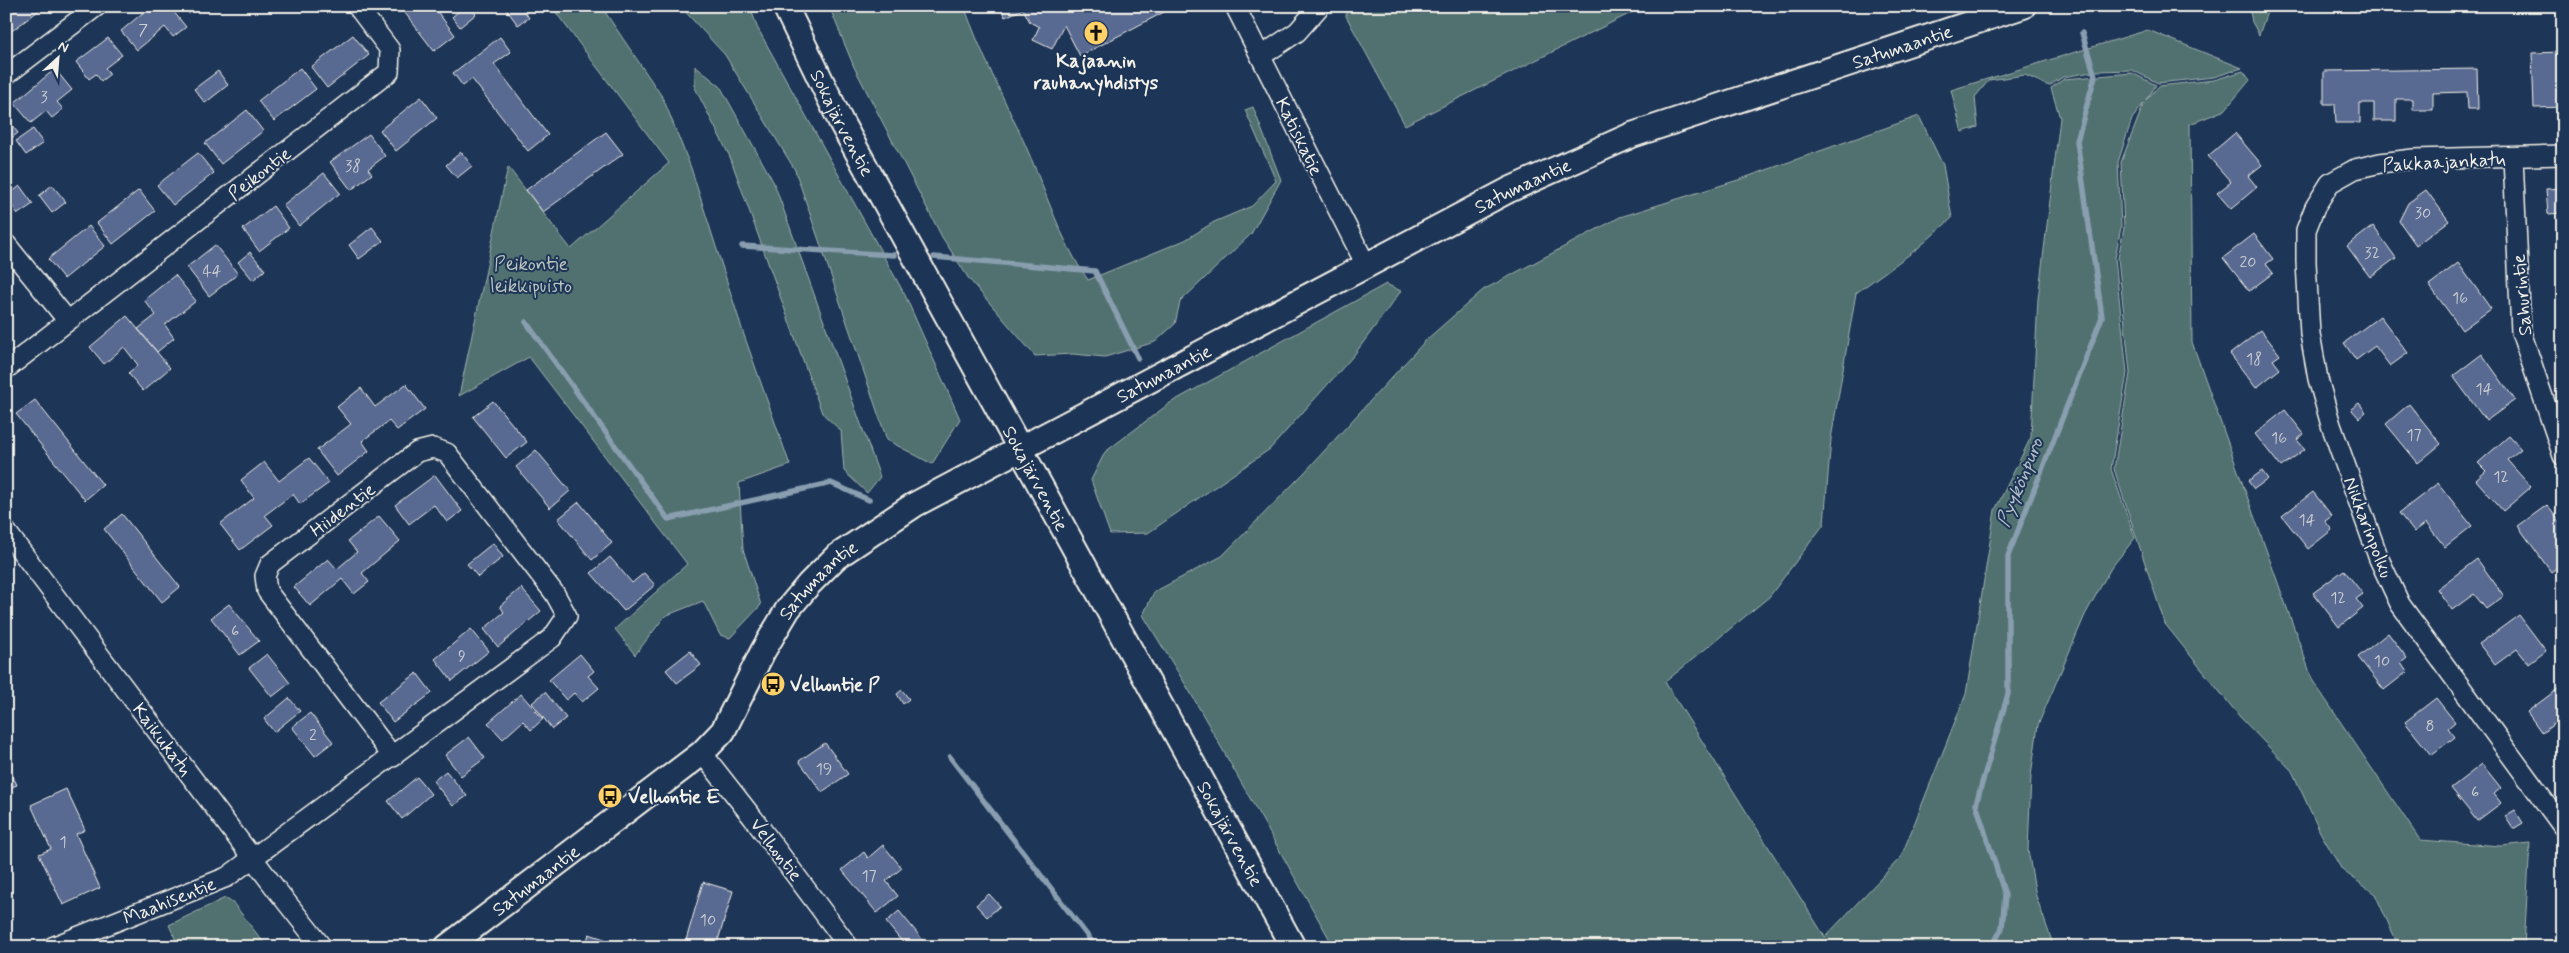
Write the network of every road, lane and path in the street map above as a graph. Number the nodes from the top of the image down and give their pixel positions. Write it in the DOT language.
graph roads {
  1 [pos="97,6"];
  2 [pos="357,6"];
  3 [pos="785,6"];
  4 [pos="1235,6"];
  5 [pos="1320,6"];
  6 [pos="2023,6"];
  7 [pos="1261,56"];
  8 [pos="6,75"];
  9 [pos="2563,155"];
  10 [pos="2513,157"];
  11 [pos="2330,183"];
  12 [pos="6,244"];
  13 [pos="1366,265"];
  14 [pos="68,321"];
  15 [pos="6,369"];
  16 [pos="1019,448"];
  17 [pos="2563,456"];
  18 [pos="6,531"];
  19 [pos="567,616"];
  20 [pos="702,754"];
  21 [pos="393,757"];
  22 [pos="2563,827"];
  23 [pos="253,858"];
  24 [pos="52,947"];
  25 [pos="322,947"];
  26 [pos="447,947"];
  27 [pos="849,947"];
  28 [pos="1293,947"];
  1 -- 8 [label="street"];
  2 -- 14 [label="street, Peikontie"];
  3 -- 16 [label="street, Sokajärventie"];
  4 -- 7 [label="street, Katiskatie"];
  5 -- 7 [label="street"];
  6 -- 13 [label="street, Satumaantie"];
  7 -- 13 [label="street, Katiskatie"];
  9 -- 10 [label="street, Pakkaajankatu"];
  10 -- 11 [label="street, Pakkaajankatu"];
  10 -- 17 [label="street, Sahurintie"];
  11 -- 22 [label="street, Nikkarinpolku"];
  12 -- 14 [label="street"];
  13 -- 16 [label="street, Satumaantie"];
  14 -- 15 [label="street, Peikontie"];
  16 -- 20 [label="street, Satumaantie"];
  16 -- 28 [label="street, Sokajärventie"];
  18 -- 23 [label="street, Kaikukatu"];
  19 -- 21 [label="street, Maahisentie"];
  19 -- 21 [label="street, Hiidentie"];
  20 -- 26 [label="street, Satumaantie"];
  20 -- 27 [label="street, Velhontie"];
  21 -- 23 [label="street, Maahisentie"];
  23 -- 24 [label="street, Maahisentie"];
  23 -- 25 [label="street, Kaikukatu"];
}
